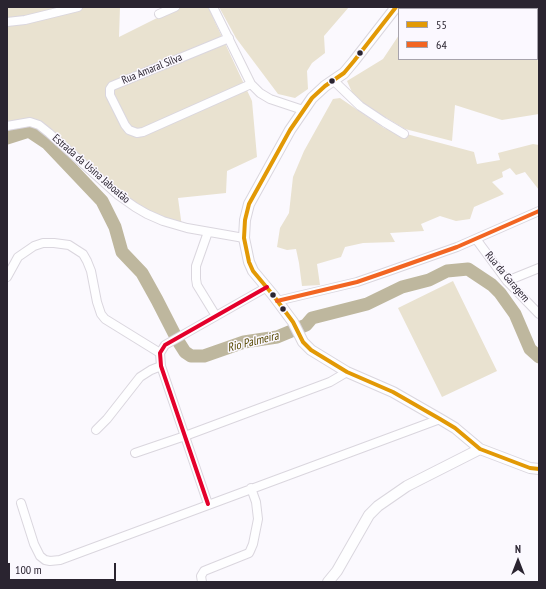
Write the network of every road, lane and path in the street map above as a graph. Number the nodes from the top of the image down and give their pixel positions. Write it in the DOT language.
graph roads {
  1 [pos="78,7"];
  2 [pos="175,7"];
  3 [pos="213,7"];
  4 [pos="394,7"];
  5 [pos="159,14"];
  6 [pos="7,22"];
  7 [pos="229,38"];
  8 [pos="333,80"];
  9 [pos="251,84"];
  10 [pos="303,110"];
  11 [pos="7,126"];
  12 [pos="404,134"];
  13 [pos="539,211"];
  14 [pos="208,232"];
  15 [pos="244,238"];
  16 [pos="476,239"];
  17 [pos="539,268"];
  18 [pos="7,276"];
  19 [pos="507,281"];
  20 [pos="266,287"];
  21 [pos="277,301"];
  22 [pos="539,314"];
  23 [pos="216,316"];
  24 [pos="160,353"];
  25 [pos="161,366"];
  26 [pos="347,372"];
  27 [pos="440,419"];
  28 [pos="96,430"];
  29 [pos="185,436"];
  30 [pos="480,449"];
  31 [pos="135,453"];
  32 [pos="539,469"];
  33 [pos="251,488"];
  34 [pos="21,503"];
  35 [pos="208,504"];
  36 [pos="202,582"];
  37 [pos="328,582"];
  1 -- 6 [label="street"];
  2 -- 5 [label="street"];
  3 -- 7 [label="street"];
  4 -- 8 [label="street"];
  7 -- 9 [label="street"];
  7 -- 9 [label="street, Rua Amaral Silva"];
  8 -- 10 [label="street"];
  8 -- 12 [label="street"];
  9 -- 10 [label="street"];
  10 -- 15 [label="street"];
  11 -- 14 [label="street, Estrada da Usina Jaboatão"];
  13 -- 16 [label="street"];
  14 -- 15 [label="street, Estrada da Usina Jaboatão"];
  14 -- 23 [label="street"];
  15 -- 20 [label="street"];
  16 -- 19 [label="street, Rua da Garagem"];
  16 -- 21 [label="street"];
  17 -- 19 [label="street"];
  18 -- 24 [label="street"];
  19 -- 22 [label="street, Rua da Garagem"];
  20 -- 21 [label="street"];
  20 -- 23 [label="street"];
  21 -- 26 [label="street"];
  23 -- 24 [label="street"];
  24 -- 25 [label="street"];
  25 -- 28 [label="street"];
  25 -- 29 [label="street"];
  26 -- 27 [label="street"];
  26 -- 29 [label="street"];
  27 -- 30 [label="street"];
  27 -- 33 [label="street"];
  29 -- 31 [label="street"];
  29 -- 35 [label="street"];
  30 -- 32 [label="street"];
  30 -- 37 [label="street"];
  33 -- 35 [label="street"];
  33 -- 36 [label="street"];
  34 -- 35 [label="street"];
}
